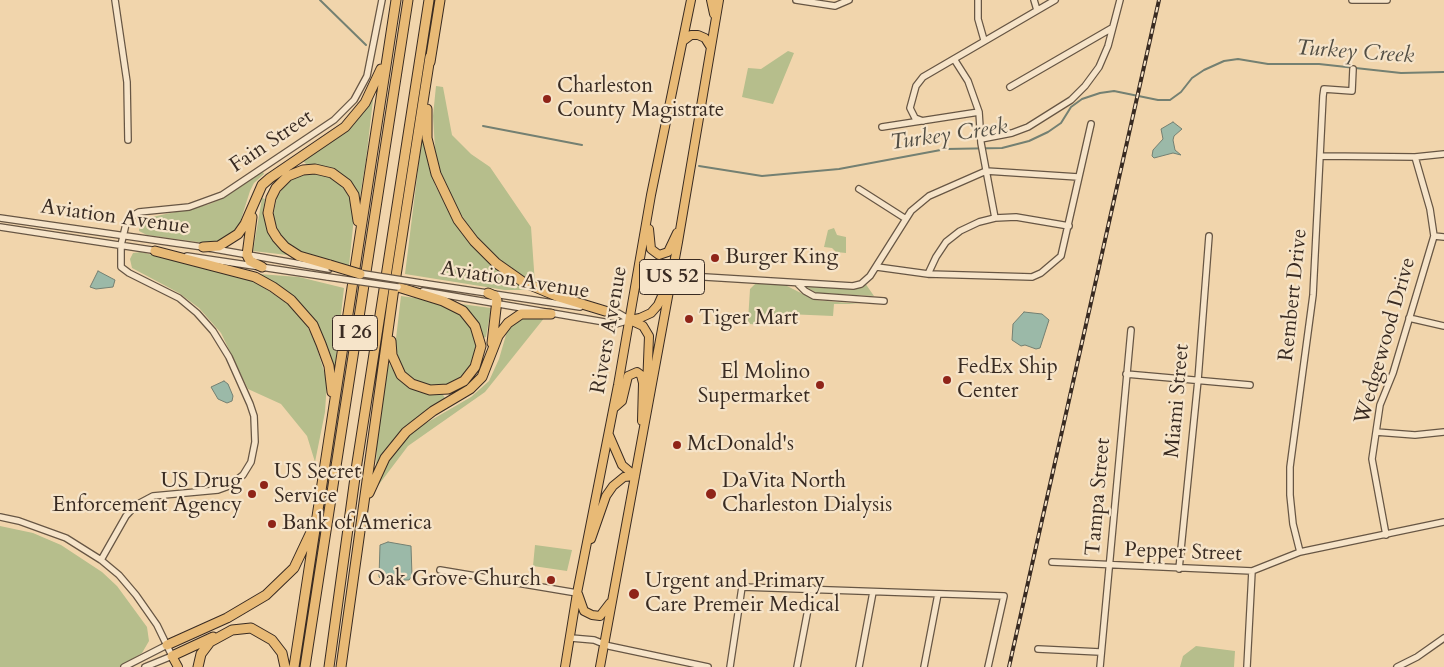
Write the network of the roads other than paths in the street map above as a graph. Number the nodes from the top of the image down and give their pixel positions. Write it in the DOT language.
graph roads {
  1 [pos="115,0"];
  2 [pos="382,0"];
  3 [pos="396,0"];
  4 [pos="408,0"];
  5 [pos="429,0"];
  6 [pos="440,0"];
  7 [pos="691,0"];
  8 [pos="711,0"];
  9 [pos="719,0"];
  10 [pos="796,0"];
  11 [pos="849,0"];
  12 [pos="978,0"];
  13 [pos="1034,0"];
  14 [pos="1055,0"];
  15 [pos="1120,0"];
  16 [pos="1352,0"];
  17 [pos="1387,0"];
  18 [pos="1037,10"];
  19 [pos="715,18"];
  20 [pos="392,25"];
  21 [pos="1112,28"];
  22 [pos="984,40"];
  23 [pos="683,41"];
  24 [pos="710,46"];
  25 [pos="430,57"];
  26 [pos="954,59"];
  27 [pos="1353,69"];
  28 [pos="1010,87"];
  29 [pos="979,112"];
  30 [pos="924,121"];
  31 [pos="1091,124"];
  32 [pos="882,127"];
  33 [pos="128,140"];
  34 [pos="981,141"];
  35 [pos="1444,154"];
  36 [pos="1321,156"];
  37 [pos="1415,157"];
  38 [pos="986,171"];
  39 [pos="1078,177"];
  40 [pos="859,189"];
  41 [pos="651,195"];
  42 [pos="253,204"];
  43 [pos="0,218"];
  44 [pos="996,218"];
  45 [pos="906,219"];
  46 [pos="681,225"];
  47 [pos="1069,226"];
  48 [pos="0,227"];
  49 [pos="123,235"];
  50 [pos="1209,236"];
  51 [pos="1434,236"];
  52 [pos="1444,237"];
  53 [pos="121,245"];
  54 [pos="203,247"];
  55 [pos="155,251"];
  56 [pos="246,255"];
  57 [pos="355,265"];
  58 [pos="877,266"];
  59 [pos="262,267"];
  60 [pos="329,267"];
  61 [pos="360,274"];
  62 [pos="672,274"];
  63 [pos="928,274"];
  64 [pos="797,283"];
  65 [pos="396,291"];
  66 [pos="419,292"];
  67 [pos="488,293"];
  68 [pos="884,301"];
  69 [pos="498,303"];
  70 [pos="605,311"];
  71 [pos="551,314"];
  72 [pos="1409,318"];
  73 [pos="630,320"];
  74 [pos="1444,326"];
  75 [pos="1131,330"];
  76 [pos="490,360"];
  77 [pos="1126,374"];
  78 [pos="1198,380"];
  79 [pos="1250,385"];
  80 [pos="614,408"];
  81 [pos="646,417"];
  82 [pos="1376,432"];
  83 [pos="1444,432"];
  84 [pos="609,433"];
  85 [pos="329,437"];
  86 [pos="640,446"];
  87 [pos="635,476"];
  88 [pos="322,486"];
  89 [pos="0,517"];
  90 [pos="1444,522"];
  91 [pos="1386,535"];
  92 [pos="358,545"];
  93 [pos="1300,552"];
  94 [pos="584,555"];
  95 [pos="101,560"];
  96 [pos="1052,562"];
  97 [pos="1110,566"];
  98 [pos="1179,568"];
  99 [pos="440,570"];
  100 [pos="1252,571"];
  101 [pos="812,588"];
  102 [pos="873,592"];
  103 [pos="577,593"];
  104 [pos="938,594"];
  105 [pos="612,600"];
  106 [pos="219,635"];
  107 [pos="572,638"];
  108 [pos="1444,638"];
  109 [pos="604,644"];
  110 [pos="167,645"];
  111 [pos="1038,649"];
  112 [pos="1100,652"];
  113 [pos="172,656"];
  114 [pos="124,667"];
  115 [pos="145,667"];
  116 [pos="178,667"];
  117 [pos="198,667"];
  118 [pos="286,667"];
  119 [pos="294,667"];
  120 [pos="305,667"];
  121 [pos="329,667"];
  122 [pos="342,667"];
  123 [pos="565,667"];
  124 [pos="600,667"];
  125 [pos="708,667"];
  126 [pos="730,667"];
  127 [pos="797,667"];
  128 [pos="859,667"];
  129 [pos="924,667"];
  130 [pos="988,667"];
  131 [pos="1100,667"];
  132 [pos="1247,667"];
  133 [pos="1397,667"];
  1 -- 33 [label="street"];
  2 -- 49 [label="street, Fain Street"];
  3 -- 20 [label="highway"];
  4 -- 120 [label="highway, I 26"];
  5 -- 121 [label="highway, I 26"];
  6 -- 25 [label="highway"];
  7 -- 23 [label="main road, Rivers Avenue / US 52"];
  8 -- 19 [label="main road"];
  9 -- 19 [label="main road, US 52"];
  10 -- 11 [label="street"];
  12 -- 22 [label="street"];
  13 -- 18 [label="street"];
  14 -- 18 [label="street"];
  15 -- 21 [label="street"];
  16 -- 17 [label="street"];
  18 -- 22 [label="street"];
  19 -- 24 [label="main road, US 52"];
  20 -- 42 [label="highway"];
  20 -- 57 [label="highway"];
  21 -- 28 [label="street"];
  21 -- 34 [label="street"];
  22 -- 26 [label="street"];
  23 -- 24 [label="main road"];
  23 -- 41 [label="main road, Rivers Avenue / US 52"];
  24 -- 46 [label="main road, US 52"];
  25 -- 65 [label="highway"];
  25 -- 70 [label="highway"];
  26 -- 29 [label="street"];
  26 -- 30 [label="street"];
  27 -- 36 [label="street, Rembert Drive"];
  29 -- 30 [label="street"];
  29 -- 34 [label="street"];
  30 -- 32 [label="street"];
  31 -- 39 [label="street"];
  34 -- 38 [label="street"];
  35 -- 37 [label="street"];
  36 -- 37 [label="street"];
  36 -- 93 [label="street, Rembert Drive"];
  37 -- 51 [label="street, Wedgewood Drive"];
  38 -- 39 [label="street"];
  38 -- 44 [label="street"];
  38 -- 45 [label="street"];
  39 -- 47 [label="street"];
  40 -- 45 [label="street"];
  41 -- 46 [label="main road"];
  41 -- 73 [label="main road, Rivers Avenue / US 52"];
  42 -- 54 [label="highway"];
  42 -- 56 [label="highway"];
  43 -- 49 [label="street, Aviation Avenue"];
  44 -- 47 [label="street"];
  44 -- 63 [label="street"];
  45 -- 58 [label="street"];
  46 -- 62 [label="main road, US 52"];
  47 -- 63 [label="street"];
  48 -- 53 [label="street, Aviation Avenue"];
  49 -- 53 [label="street, Fain Street"];
  49 -- 54 [label="street, Aviation Avenue"];
  50 -- 78 [label="street, Miami Street"];
  51 -- 52 [label="street"];
  51 -- 72 [label="street, Wedgewood Drive"];
  53 -- 55 [label="street, Aviation Avenue"];
  53 -- 95 [label="street, Fain Street"];
  54 -- 56 [label="street, Aviation Avenue"];
  55 -- 59 [label="street, Aviation Avenue"];
  55 -- 85 [label="highway"];
  56 -- 59 [label="highway"];
  56 -- 60 [label="street, Aviation Avenue"];
  57 -- 60 [label="highway"];
  57 -- 85 [label="highway"];
  58 -- 63 [label="street"];
  58 -- 64 [label="street"];
  59 -- 65 [label="street, Aviation Avenue, bridge"];
  60 -- 61 [label="highway, bridge"];
  61 -- 67 [label="street, Aviation Avenue, bridge"];
  62 -- 64 [label="street"];
  62 -- 73 [label="main road"];
  62 -- 81 [label="main road, US 52"];
  64 -- 68 [label="street"];
  65 -- 66 [label="highway"];
  65 -- 66 [label="highway"];
  65 -- 92 [label="highway"];
  66 -- 69 [label="street, Aviation Avenue"];
  67 -- 69 [label="highway"];
  67 -- 70 [label="street, Aviation Avenue"];
  69 -- 71 [label="street, Aviation Avenue"];
  69 -- 76 [label="highway"];
  70 -- 73 [label="street, Aviation Avenue"];
  71 -- 73 [label="street, Aviation Avenue"];
  71 -- 76 [label="highway"];
  72 -- 74 [label="street"];
  72 -- 82 [label="street, Wedgewood Drive"];
  73 -- 80 [label="main road, Rivers Avenue / US 52"];
  73 -- 81 [label="main road"];
  75 -- 77 [label="street, Tampa Street"];
  76 -- 92 [label="highway"];
  77 -- 78 [label="street"];
  77 -- 97 [label="street, Tampa Street"];
  78 -- 79 [label="street"];
  78 -- 98 [label="street, Miami Street"];
  80 -- 84 [label="main road, Rivers Avenue / US 52"];
  80 -- 86 [label="main road"];
  81 -- 86 [label="main road, US 52"];
  82 -- 83 [label="street"];
  82 -- 91 [label="street, Wedgewood Drive"];
  84 -- 87 [label="main road"];
  84 -- 94 [label="main road, Rivers Avenue / US 52"];
  85 -- 88 [label="highway"];
  86 -- 87 [label="main road, US 52"];
  87 -- 94 [label="main road"];
  87 -- 105 [label="main road, US 52"];
  88 -- 110 [label="highway"];
  88 -- 119 [label="highway"];
  89 -- 95 [label="street"];
  90 -- 91 [label="street"];
  91 -- 93 [label="street"];
  92 -- 122 [label="highway"];
  93 -- 100 [label="street"];
  94 -- 103 [label="main road, Rivers Avenue / US 52"];
  95 -- 110 [label="street"];
  96 -- 97 [label="street, Pepper Street"];
  97 -- 98 [label="street, Pepper Street"];
  97 -- 112 [label="street, Tampa Street"];
  98 -- 100 [label="street, Pepper Street"];
  99 -- 103 [label="street"];
  100 -- 132 [label="street"];
  101 -- 102 [label="street"];
  101 -- 126 [label="street"];
  101 -- 127 [label="street"];
  102 -- 104 [label="street"];
  102 -- 128 [label="street"];
  103 -- 105 [label="main road"];
  103 -- 107 [label="main road, Rivers Avenue / US 52"];
  104 -- 129 [label="street"];
  104 -- 130 [label="street"];
  105 -- 109 [label="main road, US 52"];
  106 -- 113 [label="highway"];
  106 -- 117 [label="highway"];
  106 -- 118 [label="highway"];
  107 -- 109 [label="street"];
  107 -- 123 [label="main road, Rivers Avenue / US 52"];
  108 -- 133 [label="street"];
  109 -- 124 [label="main road, US 52"];
  109 -- 125 [label="street"];
  110 -- 113 [label="street"];
  110 -- 114 [label="street"];
  111 -- 112 [label="street"];
  112 -- 131 [label="street, Tampa Street"];
  113 -- 115 [label="street"];
  113 -- 116 [label="main road"];
}
